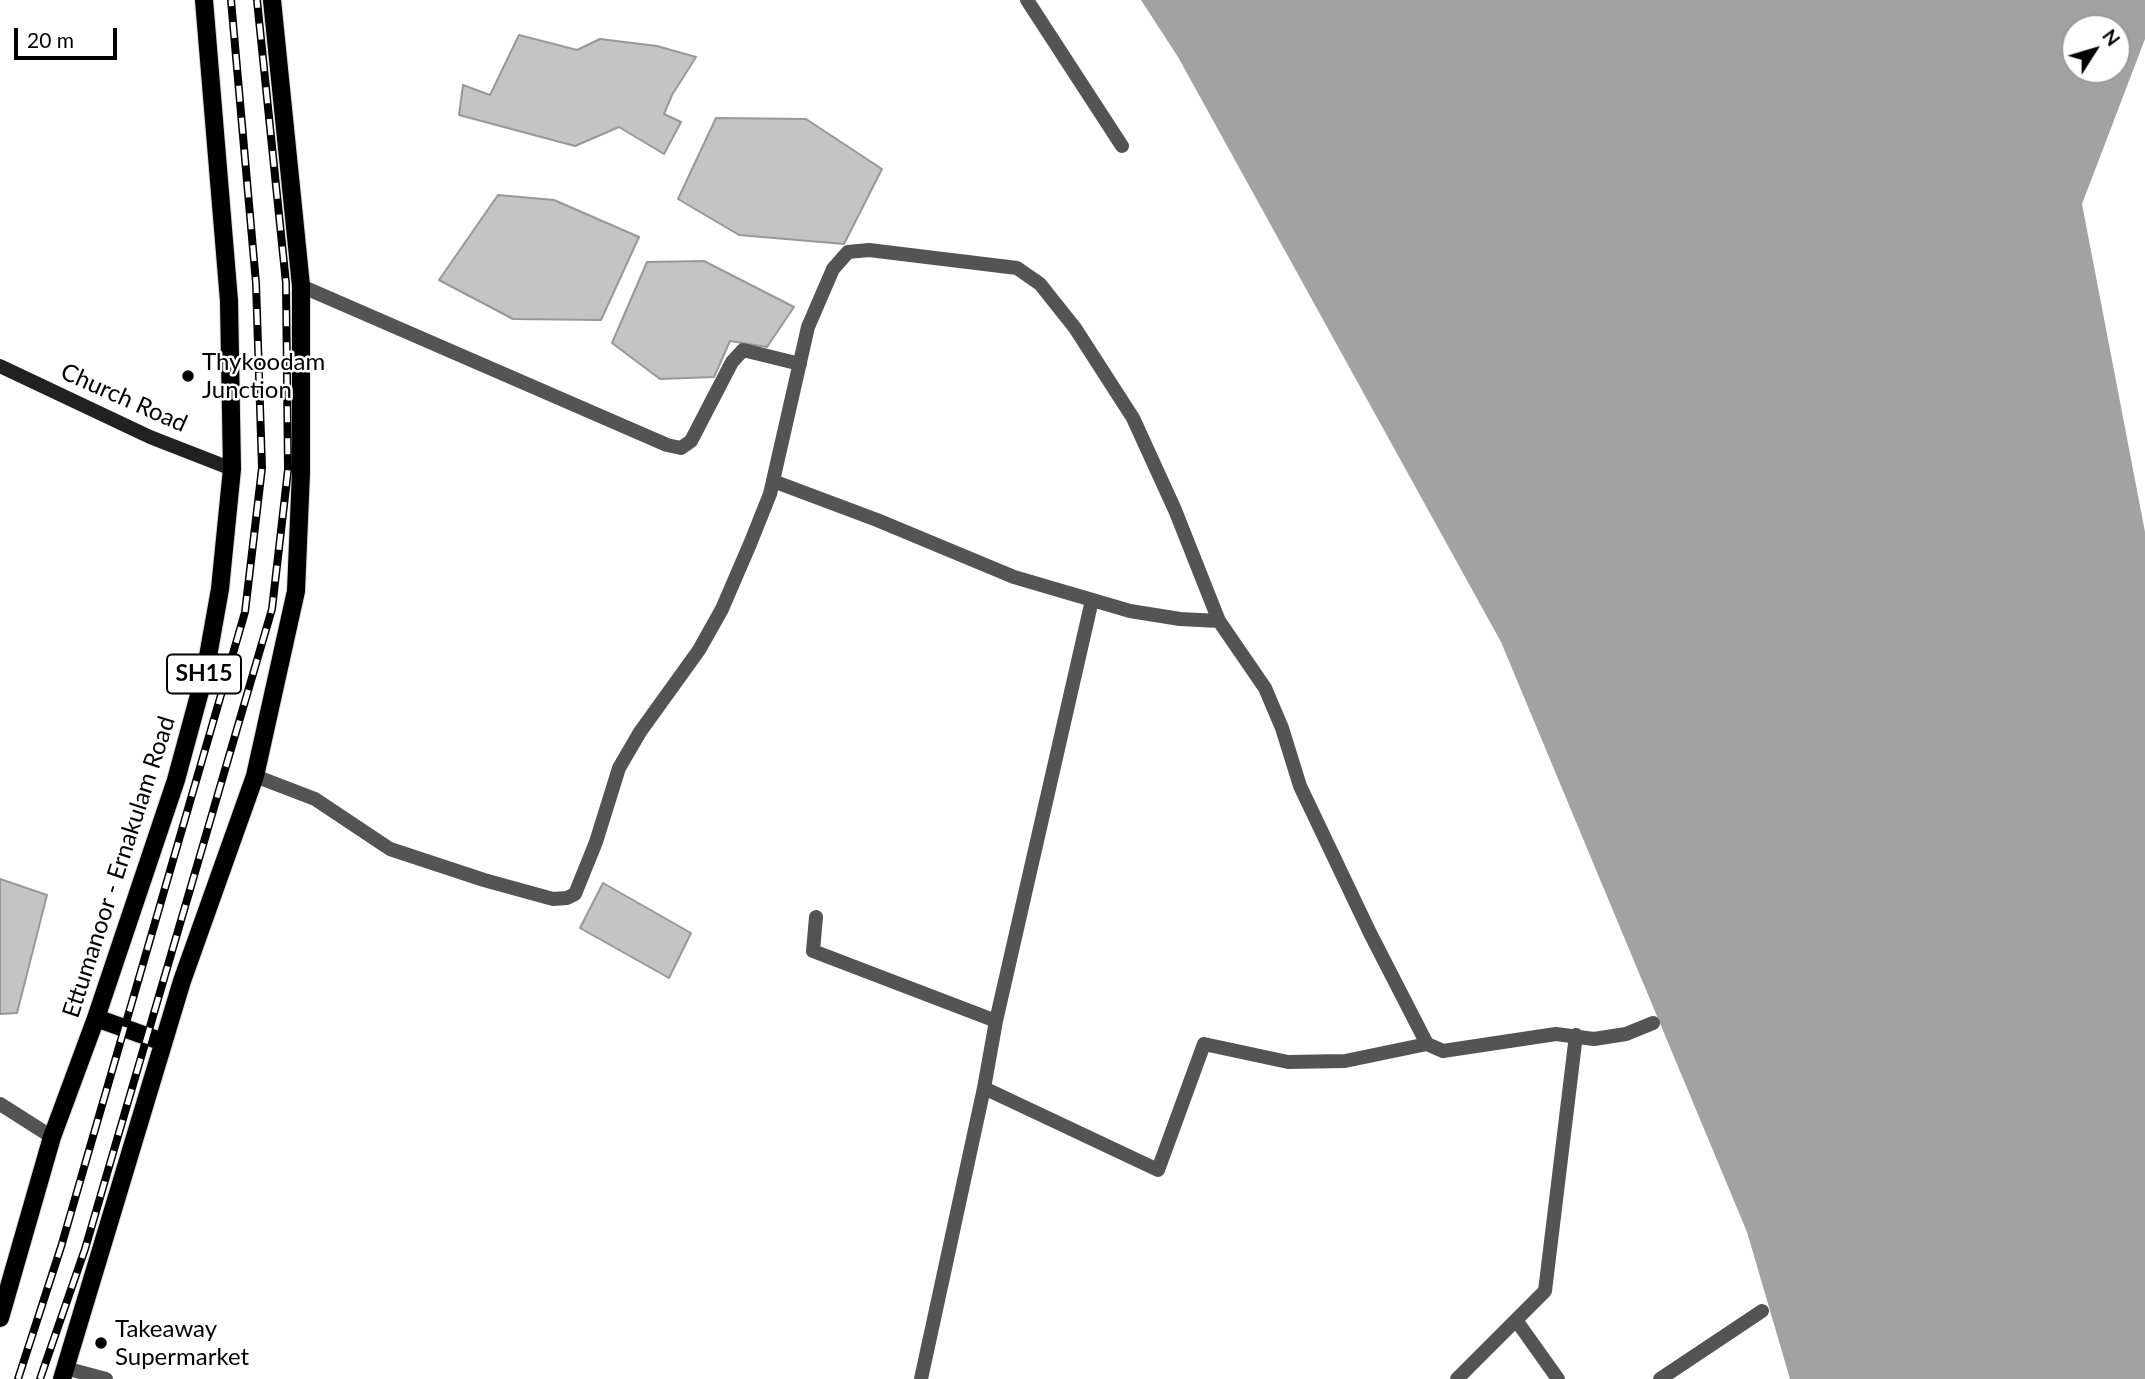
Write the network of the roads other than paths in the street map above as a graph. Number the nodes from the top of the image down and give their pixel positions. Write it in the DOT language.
graph roads {
  1 [pos="204,0"];
  2 [pos="272,0"];
  3 [pos="1027,0"];
  4 [pos="1122,146"];
  5 [pos="301,286"];
  6 [pos="800,364"];
  7 [pos="0,366"];
  8 [pos="232,469"];
  9 [pos="773,481"];
  10 [pos="1092,600"];
  11 [pos="1219,621"];
  12 [pos="255,776"];
  13 [pos="816,917"];
  14 [pos="96,1018"];
  15 [pos="996,1021"];
  16 [pos="1653,1023"];
  17 [pos="1576,1035"];
  18 [pos="163,1042"];
  19 [pos="1427,1044"];
  20 [pos="984,1088"];
  21 [pos="0,1104"];
  22 [pos="52,1137"];
  23 [pos="1762,1311"];
  24 [pos="0,1318"];
  25 [pos="1516,1320"];
  26 [pos="64,1374"];
  27 [pos="106,1379"];
  28 [pos="921,1379"];
  29 [pos="1457,1379"];
  30 [pos="1558,1379"];
  31 [pos="1660,1379"];
  1 -- 8 [label="main road, Ettumanoor - Ernakulam Road / SH15"];
  2 -- 5 [label="main road"];
  3 -- 4 [label="street"];
  5 -- 6 [label="street"];
  5 -- 12 [label="main road"];
  6 -- 9 [label="street"];
  6 -- 11 [label="street"];
  7 -- 8 [label="street, Church Road"];
  8 -- 14 [label="main road, Ettumanoor - Ernakulam Road / SH15"];
  9 -- 10 [label="street"];
  9 -- 12 [label="street"];
  10 -- 11 [label="street"];
  10 -- 15 [label="street"];
  11 -- 19 [label="street"];
  12 -- 18 [label="main road"];
  13 -- 15 [label="street"];
  14 -- 18 [label="main road"];
  14 -- 22 [label="main road, Ettumanoor - Ernakulam Road / SH15"];
  15 -- 20 [label="street"];
  16 -- 17 [label="street"];
  17 -- 19 [label="street"];
  17 -- 25 [label="street"];
  18 -- 26 [label="main road"];
  19 -- 20 [label="street"];
  20 -- 28 [label="street"];
  21 -- 22 [label="street"];
  22 -- 24 [label="main road, Ettumanoor - Ernakulam Road / SH15"];
  23 -- 31 [label="street"];
  25 -- 29 [label="street"];
  25 -- 30 [label="street"];
  26 -- 27 [label="street"];
}
